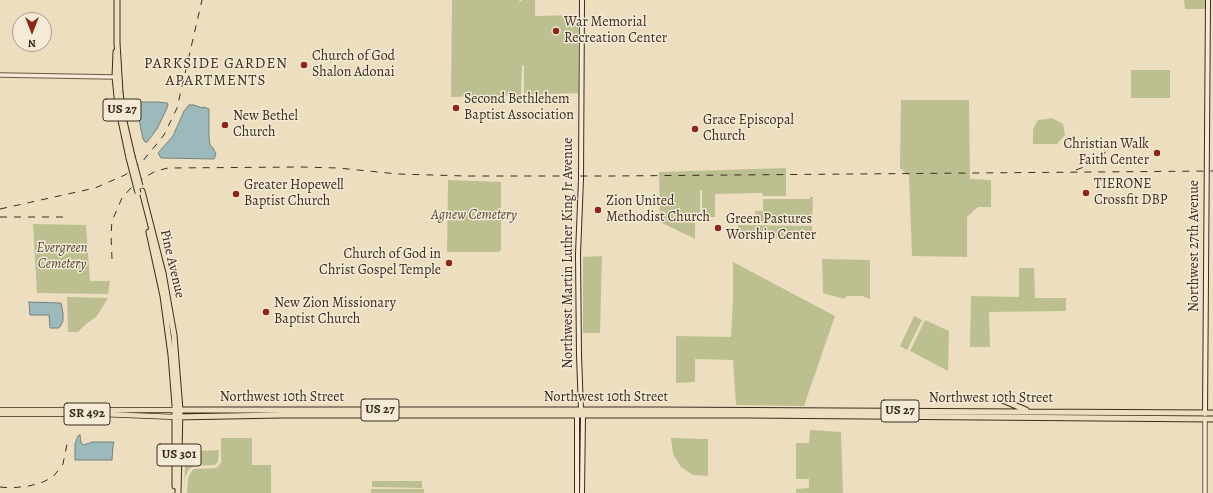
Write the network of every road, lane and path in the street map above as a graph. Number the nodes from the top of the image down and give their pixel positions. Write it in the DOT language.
graph roads {
  1 [pos="117,0"];
  2 [pos="582,0"];
  3 [pos="1208,0"];
  4 [pos="117,43"];
  5 [pos="0,75"];
  6 [pos="115,76"];
  7 [pos="130,157"];
  8 [pos="1000,398"];
  9 [pos="0,410"];
  10 [pos="177,410"];
  11 [pos="581,410"];
  12 [pos="872,411"];
  13 [pos="1028,412"];
  14 [pos="733,413"];
  15 [pos="1213,413"];
  16 [pos="0,414"];
  17 [pos="580,415"];
  18 [pos="863,416"];
  19 [pos="1155,416"];
  20 [pos="1205,416"];
  21 [pos="177,417"];
  22 [pos="1213,419"];
  23 [pos="175,493"];
  24 [pos="178,493"];
  25 [pos="577,493"];
  26 [pos="582,493"];
  27 [pos="1205,493"];
  1 -- 4 [label="highway, Pine Avenue / US 27"];
  2 -- 11 [label="main road, Northwest Martin Luther King Jr Avenue"];
  3 -- 20 [label="main road, Northwest 27th Avenue"];
  4 -- 6 [label="highway, Pine Avenue / US 27"];
  4 -- 7 [label="highway, Pine Avenue / US 27"];
  5 -- 6 [label="street"];
  6 -- 7 [label="highway, Pine Avenue / US 27"];
  7 -- 10 [label="highway, Pine Avenue / US 27, bridge"];
  8 -- 13 [label="highway"];
  9 -- 10 [label="main road, Northwest 10th Street / SR 492"];
  10 -- 11 [label="highway, Northwest 10th Street / US 27"];
  10 -- 21 [label="highway, Pine Avenue / US 27"];
  11 -- 14 [label="highway, Northwest 10th Street / US 27"];
  11 -- 17 [label="main road"];
  12 -- 13 [label="highway, Northwest 10th Street / US 27"];
  12 -- 14 [label="highway, Northwest 10th Street / US 27"];
  12 -- 18 [label="highway"];
  13 -- 19 [label="highway, Northwest 10th Street / US 27"];
  14 -- 17 [label="highway, Northwest 10th Street / US 27"];
  14 -- 18 [label="highway, Northwest 10th Street / US 27"];
  15 -- 20 [label="highway, Northwest 10th Street / US 27"];
  16 -- 21 [label="main road, SR 492"];
  17 -- 21 [label="highway, Northwest 10th Street / US 27"];
  17 -- 25 [label="main road"];
  17 -- 26 [label="main road"];
  18 -- 19 [label="highway, Northwest 10th Street / US 27"];
  19 -- 20 [label="highway, Northwest 10th Street / US 27"];
  20 -- 22 [label="highway, Northwest 10th Street / US 27"];
  20 -- 27 [label="street, Northwest 27th Avenue"];
  21 -- 23 [label="highway, Pine Avenue / US 301"];
  21 -- 24 [label="highway, Pine Avenue / US 301"];
}
